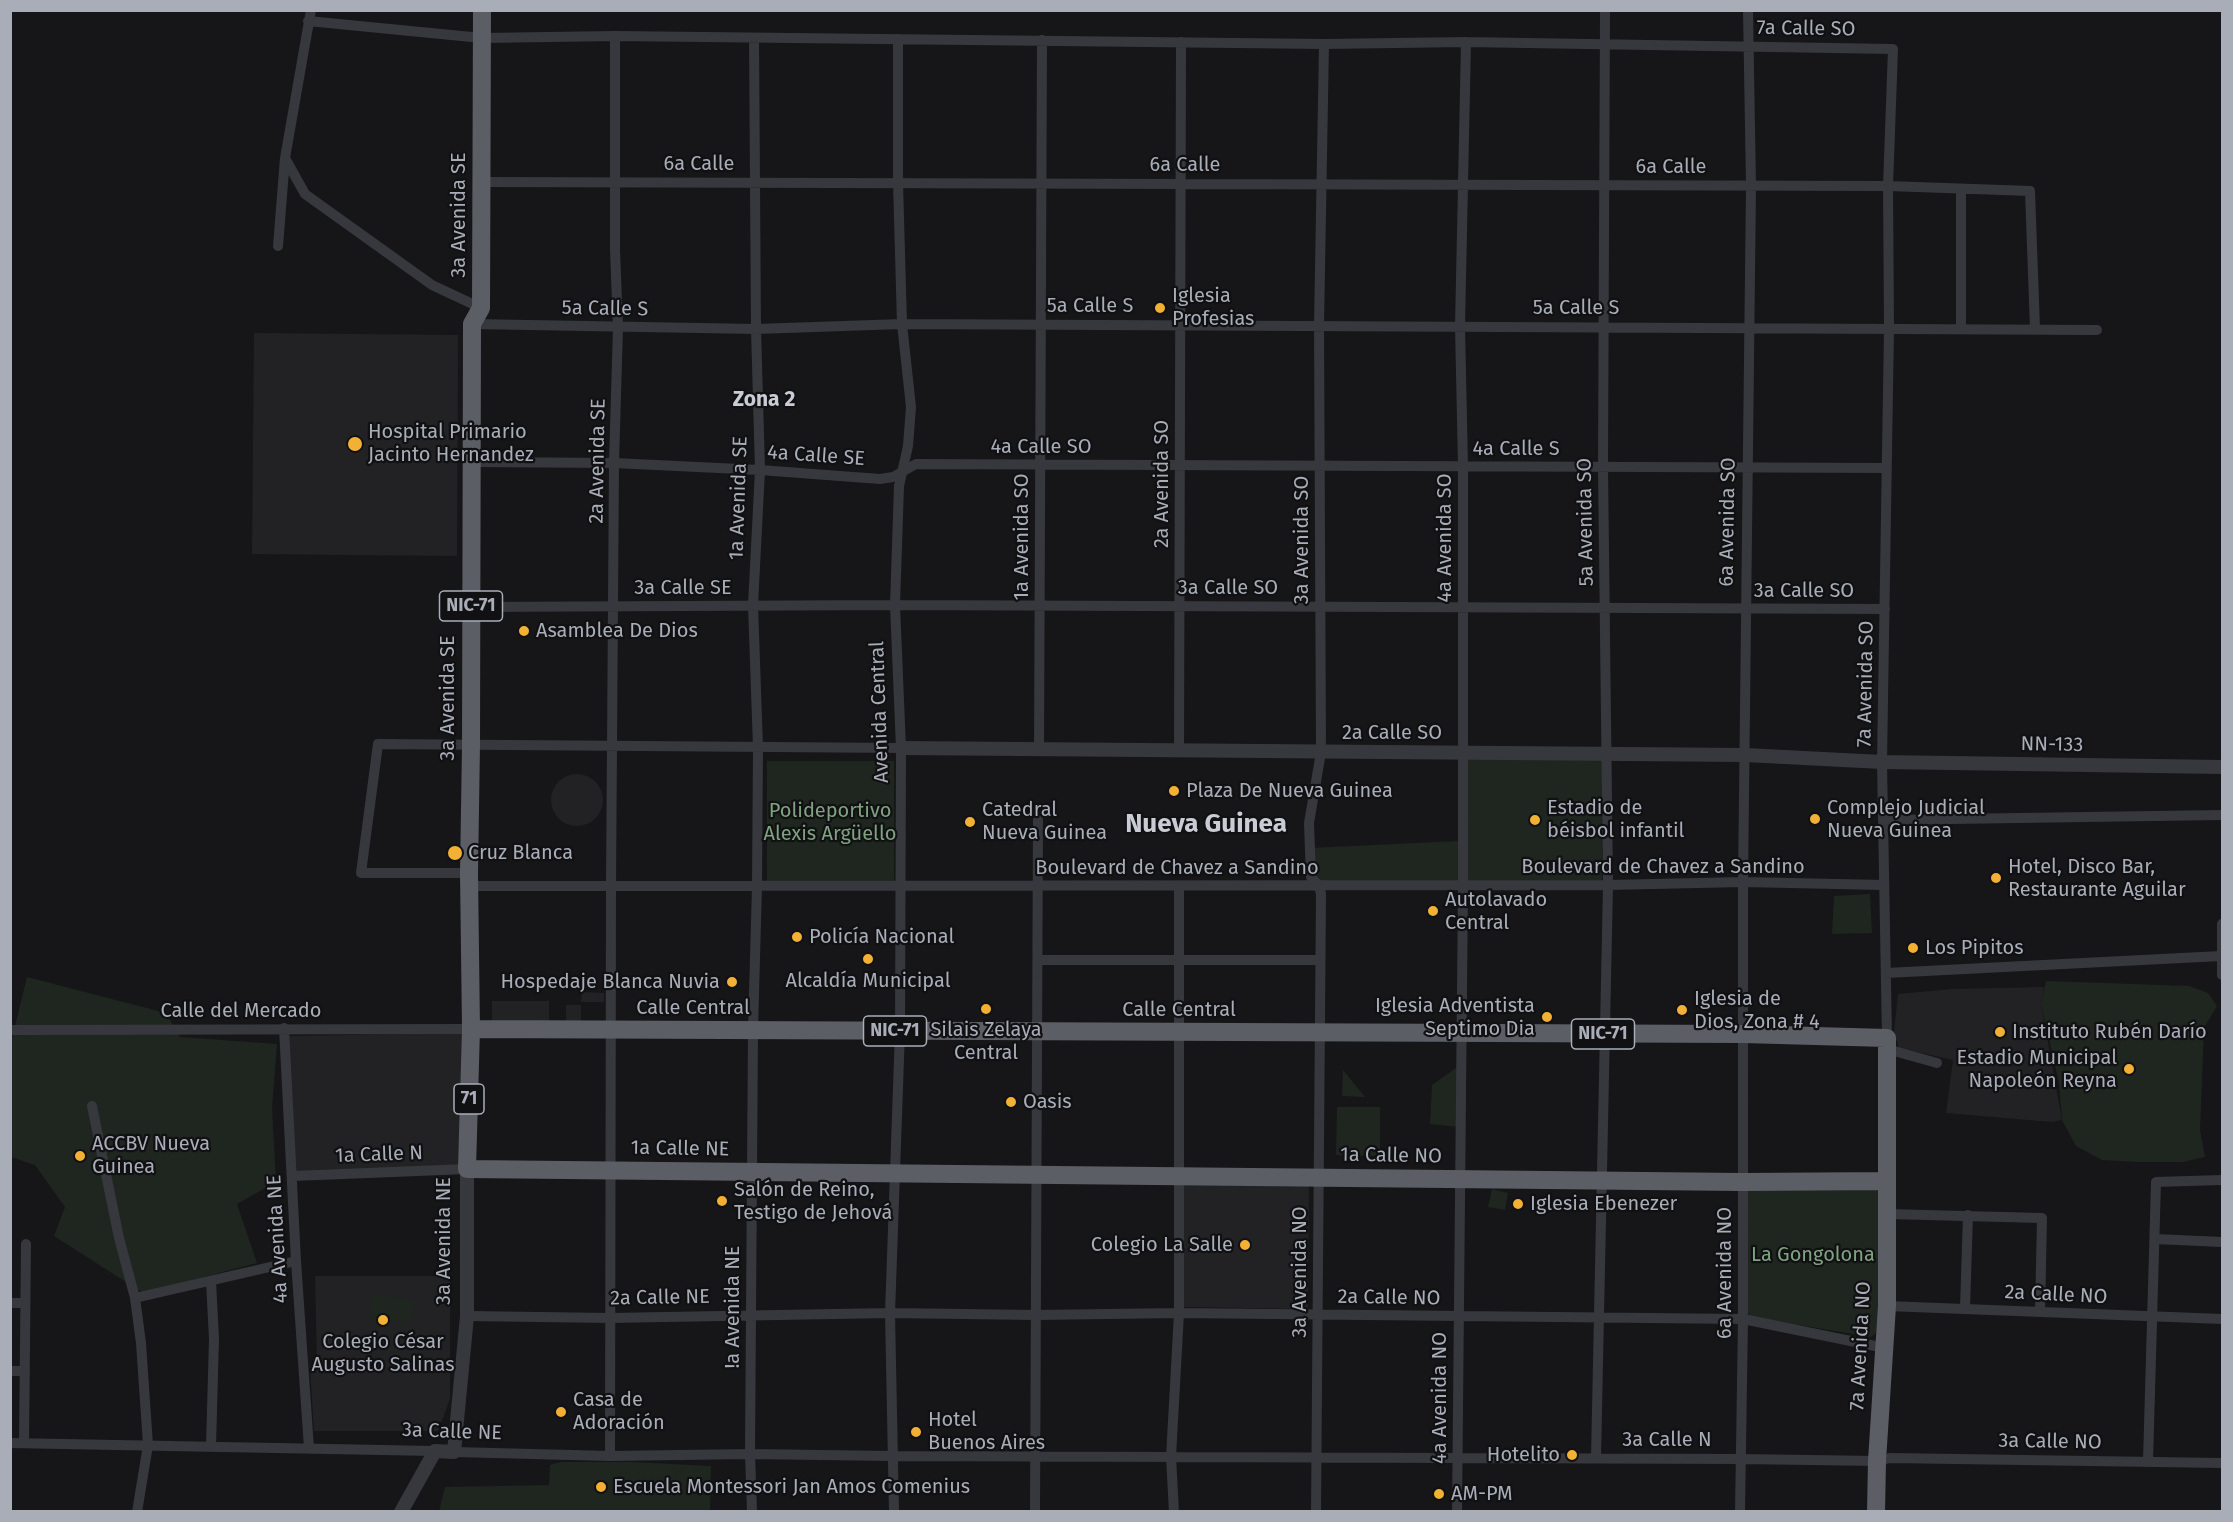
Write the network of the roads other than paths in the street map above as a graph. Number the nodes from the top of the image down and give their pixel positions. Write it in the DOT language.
graph roads {
  1 [pos="482,10"];
  2 [pos="1605,10"];
  3 [pos="1748,10"];
  4 [pos="309,16"];
  5 [pos="615,36"];
  6 [pos="482,38"];
  7 [pos="754,38"];
  8 [pos="898,39"];
  9 [pos="1042,40"];
  10 [pos="1181,42"];
  11 [pos="1466,42"];
  12 [pos="1324,44"];
  13 [pos="1606,44"];
  14 [pos="1748,45"];
  15 [pos="285,158"];
  16 [pos="482,182"];
  17 [pos="615,182"];
  18 [pos="756,182"];
  19 [pos="898,182"];
  20 [pos="1041,183"];
  21 [pos="1180,183"];
  22 [pos="1323,184"];
  23 [pos="1464,184"];
  24 [pos="1606,185"];
  25 [pos="1751,186"];
  26 [pos="1888,186"];
  27 [pos="1961,189"];
  28 [pos="278,246"];
  29 [pos="481,308"];
  30 [pos="472,324"];
  31 [pos="902,324"];
  32 [pos="1041,324"];
  33 [pos="1180,325"];
  34 [pos="1319,325"];
  35 [pos="1460,326"];
  36 [pos="618,327"];
  37 [pos="1603,327"];
  38 [pos="1748,327"];
  39 [pos="1889,328"];
  40 [pos="756,329"];
  41 [pos="1961,329"];
  42 [pos="2035,329"];
  43 [pos="2097,330"];
  44 [pos="471,462"];
  45 [pos="614,463"];
  46 [pos="1040,465"];
  47 [pos="1180,465"];
  48 [pos="1320,466"];
  49 [pos="1463,466"];
  50 [pos="1603,467"];
  51 [pos="1746,468"];
  52 [pos="1887,468"];
  53 [pos="760,470"];
  54 [pos="903,471"];
  55 [pos="753,605"];
  56 [pos="895,605"];
  57 [pos="1040,605"];
  58 [pos="615,606"];
  59 [pos="1180,606"];
  60 [pos="1320,606"];
  61 [pos="471,607"];
  62 [pos="1463,607"];
  63 [pos="1605,608"];
  64 [pos="1745,608"];
  65 [pos="1885,609"];
  66 [pos="471,745"];
  67 [pos="612,746"];
  68 [pos="758,747"];
  69 [pos="901,748"];
  70 [pos="1039,750"];
  71 [pos="1179,751"];
  72 [pos="1321,752"];
  73 [pos="1463,753"];
  74 [pos="1606,754"];
  75 [pos="1745,755"];
  76 [pos="1882,762"];
  77 [pos="2223,767"];
  78 [pos="2223,815"];
  79 [pos="1038,820"];
  80 [pos="1883,820"];
  81 [pos="469,880"];
  82 [pos="1743,882"];
  83 [pos="1463,885"];
  84 [pos="1608,885"];
  85 [pos="1884,885"];
  86 [pos="611,886"];
  87 [pos="758,886"];
  88 [pos="900,886"];
  89 [pos="1038,886"];
  90 [pos="1179,886"];
  91 [pos="1318,886"];
  92 [pos="2223,924"];
  93 [pos="2221,956"];
  94 [pos="1038,960"];
  95 [pos="1179,960"];
  96 [pos="1320,960"];
  97 [pos="1886,973"];
  98 [pos="2223,975"];
  99 [pos="284,1028"];
  100 [pos="471,1029"];
  101 [pos="10,1030"];
  102 [pos="612,1030"];
  103 [pos="753,1030"];
  104 [pos="900,1031"];
  105 [pos="1038,1032"];
  106 [pos="1179,1032"];
  107 [pos="1319,1033"];
  108 [pos="1460,1033"];
  109 [pos="1604,1034"];
  110 [pos="1743,1034"];
  111 [pos="1887,1044"];
  112 [pos="1937,1063"];
  113 [pos="92,1106"];
  114 [pos="467,1169"];
  115 [pos="611,1171"];
  116 [pos="752,1172"];
  117 [pos="894,1173"];
  118 [pos="1037,1175"];
  119 [pos="293,1176"];
  120 [pos="1179,1176"];
  121 [pos="1318,1178"];
  122 [pos="1460,1179"];
  123 [pos="1600,1180"];
  124 [pos="2223,1180"];
  125 [pos="1887,1181"];
  126 [pos="1743,1182"];
  127 [pos="1887,1214"];
  128 [pos="1968,1215"];
  129 [pos="2155,1239"];
  130 [pos="2223,1242"];
  131 [pos="26,1244"];
  132 [pos="296,1261"];
  133 [pos="211,1281"];
  134 [pos="135,1298"];
  135 [pos="10,1303"];
  136 [pos="25,1303"];
  137 [pos="1887,1306"];
  138 [pos="1965,1309"];
  139 [pos="2040,1312"];
  140 [pos="890,1313"];
  141 [pos="1179,1313"];
  142 [pos="751,1314"];
  143 [pos="1318,1315"];
  144 [pos="1036,1316"];
  145 [pos="466,1317"];
  146 [pos="1458,1317"];
  147 [pos="2152,1317"];
  148 [pos="610,1318"];
  149 [pos="1599,1318"];
  150 [pos="1743,1319"];
  151 [pos="2223,1319"];
  152 [pos="1885,1348"];
  153 [pos="10,1371"];
  154 [pos="25,1371"];
  155 [pos="10,1443"];
  156 [pos="24,1443"];
  157 [pos="148,1445"];
  158 [pos="211,1446"];
  159 [pos="309,1448"];
  160 [pos="435,1451"];
  161 [pos="454,1452"];
  162 [pos="750,1454"];
  163 [pos="610,1456"];
  164 [pos="892,1456"];
  165 [pos="1036,1457"];
  166 [pos="1171,1457"];
  167 [pos="1318,1458"];
  168 [pos="1457,1458"];
  169 [pos="1596,1458"];
  170 [pos="1742,1459"];
  171 [pos="1877,1461"];
  172 [pos="2148,1461"];
  173 [pos="2223,1463"];
  174 [pos="137,1512"];
  175 [pos="401,1512"];
  176 [pos="752,1512"];
  177 [pos="894,1512"];
  178 [pos="1035,1512"];
  179 [pos="1174,1512"];
  180 [pos="1316,1512"];
  181 [pos="1457,1512"];
  182 [pos="1740,1512"];
  183 [pos="1876,1512"];
  1 -- 6 [label="highway, 3a Avenida SE / NIC-71"];
  2 -- 13 [label="street, 5a Avenida SO"];
  3 -- 14 [label="street, 6a Avenida SO"];
  4 -- 6 [label="street, 7a Calle SO"];
  4 -- 15 [label="street"];
  5 -- 6 [label="street, 7a Calle SO"];
  5 -- 7 [label="street, 7a Calle SO"];
  5 -- 17 [label="street, 2a Avenida SE"];
  6 -- 16 [label="highway, 3a Avenida SE / NIC-71"];
  7 -- 8 [label="street, 7a Calle SO"];
  7 -- 18 [label="street, 1a Avenida SE"];
  8 -- 9 [label="street, 7a Calle SO"];
  8 -- 19 [label="street, Avenida Central"];
  9 -- 10 [label="street, 7a Calle SO"];
  9 -- 20 [label="street, 1a Avenida SO"];
  10 -- 12 [label="street, 7a Calle SO"];
  10 -- 21 [label="street, 2a Avenida SO"];
  11 -- 12 [label="street, 7a Calle SO"];
  11 -- 13 [label="street, 7a Calle SO"];
  11 -- 23 [label="street, 4a Avenida SO"];
  12 -- 22 [label="street, 3a Avenida SO"];
  13 -- 14 [label="street, 7a Calle SO"];
  13 -- 24 [label="street, 5a Avenida SO"];
  14 -- 25 [label="street, 6a Avenida SO"];
  14 -- 26 [label="street, 7a Calle SO"];
  15 -- 28 [label="street"];
  15 -- 29 [label="street"];
  16 -- 17 [label="street, 6a Calle"];
  16 -- 29 [label="highway, 3a Avenida SE / NIC-71"];
  17 -- 18 [label="street, 6a Calle"];
  17 -- 36 [label="street, 2a Avenida SE"];
  18 -- 19 [label="street, 6a Calle"];
  18 -- 40 [label="street, 1a Avenida SE"];
  19 -- 20 [label="street, 6a Calle"];
  19 -- 31 [label="street, Avenida Central"];
  20 -- 21 [label="street, 6a Calle"];
  20 -- 32 [label="street, 1a Avenida SO"];
  21 -- 22 [label="street, 6a Calle"];
  21 -- 33 [label="street, 2a Avenida SO"];
  22 -- 23 [label="street, 6a Calle"];
  22 -- 34 [label="street, 3a Avenida SO"];
  23 -- 24 [label="street, 6a Calle"];
  23 -- 35 [label="street, 4a Avenida SO"];
  24 -- 25 [label="street, 6a Calle"];
  24 -- 37 [label="street, 5a Avenida SO"];
  25 -- 26 [label="street, 6a Calle"];
  25 -- 38 [label="street, 6a Avenida SO"];
  26 -- 27 [label="street, 6a Calle"];
  26 -- 39 [label="street, 7a Avenida SO"];
  27 -- 41 [label="street"];
  27 -- 42 [label="street, 6a Calle"];
  29 -- 30 [label="highway, 3a Avenida SE / NIC-71"];
  30 -- 36 [label="street, 5a Calle S"];
  30 -- 44 [label="highway, 3a Avenida SE / NIC-71"];
  31 -- 32 [label="street, 5a Calle S"];
  31 -- 40 [label="street, 5a Calle S"];
  31 -- 54 [label="street, Avenida Central"];
  32 -- 33 [label="street, 5a Calle S"];
  32 -- 46 [label="street, 1a Avenida SO"];
  33 -- 34 [label="street, 5a Calle S"];
  33 -- 47 [label="street, 2a Avenida SO"];
  34 -- 35 [label="street, 5a Calle S"];
  34 -- 48 [label="street, 3a Avenida SO"];
  35 -- 37 [label="street, 5a Calle S"];
  35 -- 49 [label="street, 4a Avenida SO"];
  36 -- 40 [label="street, 5a Calle S"];
  36 -- 45 [label="street, 2a Avenida SE"];
  37 -- 38 [label="street, 5a Calle S"];
  37 -- 50 [label="street, 5a Avenida SO"];
  38 -- 39 [label="street, 5a Calle S"];
  38 -- 51 [label="street, 6a Avenida SO"];
  39 -- 41 [label="street, 5a Calle S"];
  39 -- 52 [label="street, 7a Avenida SO"];
  40 -- 53 [label="street, 1a Avenida SE"];
  41 -- 42 [label="street, 5a Calle S"];
  42 -- 43 [label="street, 5a Calle S"];
  44 -- 45 [label="street, 4a Calle SE"];
  44 -- 61 [label="highway, 3a Avenida SE / NIC-71"];
  45 -- 53 [label="street, 4a Calle SE"];
  45 -- 58 [label="street, 2a Avenida SE"];
  46 -- 47 [label="street, 4a Calle SO"];
  46 -- 54 [label="street, 4a Calle SO"];
  46 -- 57 [label="street, 1a Avenida SO"];
  47 -- 48 [label="street, 4a Calle S"];
  47 -- 59 [label="street, 2a Avenida SO"];
  48 -- 49 [label="street, 4a Calle S"];
  48 -- 60 [label="street, 3a Avenida SO"];
  49 -- 50 [label="street, 4a Calle S"];
  49 -- 62 [label="street, 4a Avenida SO"];
  50 -- 51 [label="street, 4a Calle S"];
  50 -- 63 [label="street, 5a Avenida SO"];
  51 -- 52 [label="street, 4a Calle S"];
  51 -- 64 [label="street, 6a Avenida SO"];
  52 -- 65 [label="street, 7a Avenida SO"];
  53 -- 54 [label="street, 4a Calle SE"];
  53 -- 55 [label="street, 1a Avenida SE"];
  54 -- 56 [label="street, Avenida Central"];
  55 -- 56 [label="street, 3a Calle SE"];
  55 -- 58 [label="street, 3a Calle SE"];
  55 -- 68 [label="street, 1a Avenida SE"];
  56 -- 57 [label="street, 3a Calle SO"];
  56 -- 69 [label="street, Avenida Central"];
  57 -- 59 [label="street, 3a Calle SO"];
  57 -- 70 [label="street, 1a Avenida SO"];
  58 -- 61 [label="street, 3a Calle SE"];
  58 -- 67 [label="street, 2a Avenida SE"];
  59 -- 60 [label="street, 3a Calle SO"];
  59 -- 71 [label="street, 2a Avenida SO"];
  60 -- 62 [label="street, 3a Calle SO"];
  60 -- 72 [label="street, 3a Avenida SO"];
  61 -- 66 [label="highway, 3a Avenida SE / NIC-71"];
  62 -- 63 [label="street, 3a Calle SO"];
  62 -- 73 [label="street, 4a Avenida SO"];
  63 -- 64 [label="street, 3a Calle SO"];
  63 -- 74 [label="street, 5a Avenida SO"];
  64 -- 65 [label="street, 3a Calle SO"];
  64 -- 75 [label="street, 6a Avenida SO"];
  65 -- 76 [label="street, 7a Avenida SO"];
  66 -- 67 [label="street"];
  66 -- 81 [label="highway, 3a Avenida SE / NIC-71"];
  66 -- 81 [label="street, Boulevard de Chavez a Sandino"];
  67 -- 68 [label="street"];
  67 -- 86 [label="street, 2a Avenida SE"];
  68 -- 69 [label="street"];
  68 -- 87 [label="street, 1a Avenida SE"];
  69 -- 70 [label="street, 2a Calle SO"];
  69 -- 88 [label="street, Avenida Central"];
  70 -- 71 [label="street, 2a Calle SO"];
  71 -- 72 [label="street, 2a Calle SO"];
  72 -- 73 [label="street, 2a Calle SO"];
  72 -- 91 [label="street, 3a Avenida SO"];
  73 -- 74 [label="street, 2a Calle SO"];
  73 -- 83 [label="street, 4a Avenida SO"];
  74 -- 75 [label="street, 2a Calle SO"];
  74 -- 84 [label="street, 5a Avenida SO"];
  75 -- 76 [label="street, 2a Calle SO"];
  75 -- 82 [label="street, 6a Avenida SO"];
  76 -- 77 [label="street, NN-133 / NN-133"];
  76 -- 80 [label="street, 7a Avenida SO"];
  78 -- 80 [label="street"];
  79 -- 89 [label="street"];
  80 -- 85 [label="street, 7a Avenida SO"];
  81 -- 86 [label="street, Boulevard de Chavez a Sandino"];
  81 -- 100 [label="highway, 3a Avenida SE / NIC-71"];
  82 -- 84 [label="street, Boulevard de Chavez a Sandino"];
  82 -- 85 [label="street, Boulevard de Chavez a Sandino"];
  82 -- 110 [label="street, 6a Avenida SO"];
  83 -- 84 [label="street, Boulevard de Chavez a Sandino"];
  83 -- 91 [label="street, Boulevard de Chavez a Sandino"];
  83 -- 108 [label="street, 4a Avenida SO"];
  84 -- 109 [label="street, 5a Avenida SO"];
  85 -- 97 [label="street, 7a Avenida SO"];
  86 -- 87 [label="street, Boulevard de Chavez a Sandino"];
  86 -- 102 [label="street, 2a Avenida SE"];
  87 -- 88 [label="street, Boulevard de Chavez a Sandino"];
  87 -- 103 [label="street, 1a Avenida SE"];
  88 -- 89 [label="street, Boulevard de Chavez a Sandino"];
  88 -- 104 [label="street, Avenida Central"];
  89 -- 90 [label="street, Boulevard de Chavez a Sandino"];
  89 -- 94 [label="street"];
  90 -- 91 [label="street, Boulevard de Chavez a Sandino"];
  90 -- 95 [label="street"];
  91 -- 96 [label="street, 3a Avenida SO"];
  92 -- 93 [label="street"];
  93 -- 97 [label="street"];
  93 -- 98 [label="street"];
  94 -- 95 [label="street"];
  94 -- 105 [label="street"];
  95 -- 96 [label="street"];
  95 -- 106 [label="street"];
  96 -- 107 [label="street, 3a Avenida SO"];
  97 -- 111 [label="street, 7a Avenida SO"];
  99 -- 100 [label="street, Calle del Mercado"];
  99 -- 101 [label="street, Calle del Mercado"];
  99 -- 119 [label="street, 4a Avenida NE"];
  100 -- 102 [label="highway, Calle Central / NIC-71"];
  100 -- 114 [label="highway, 3a Avenida NE / 71"];
  102 -- 103 [label="highway, Calle Central / NIC-71"];
  102 -- 115 [label="street, 2a Avenida SE"];
  103 -- 104 [label="highway, Calle Central / NIC-71"];
  103 -- 116 [label="street, !a Avenida NE"];
  104 -- 105 [label="highway, Calle Central / NIC-71"];
  104 -- 117 [label="street, Avenida Central"];
  105 -- 106 [label="highway, Calle Central / NIC-71"];
  105 -- 118 [label="street"];
  106 -- 107 [label="highway, Calle Central / NIC-71"];
  106 -- 120 [label="street"];
  107 -- 108 [label="highway, Calle Central / NIC-71"];
  107 -- 121 [label="street, 3a Avenida NO"];
  108 -- 109 [label="highway, Calle Central / NIC-71"];
  108 -- 122 [label="street, 4a Avenida NO"];
  109 -- 110 [label="highway, Calle Central / NIC-71"];
  109 -- 123 [label="street, 5a Avenida SO"];
  110 -- 111 [label="highway, Calle Central / NIC-71"];
  110 -- 126 [label="street, 6a Avenida NO"];
  111 -- 112 [label="street"];
  111 -- 125 [label="highway, 7a Avenida NO"];
  113 -- 134 [label="street"];
  114 -- 115 [label="highway, 1a Calle NE"];
  114 -- 119 [label="street, 1a Calle N"];
  114 -- 145 [label="street, 3a Avenida NE"];
  115 -- 116 [label="highway, 1a Calle NE"];
  115 -- 148 [label="street, 2a Avenida SE"];
  116 -- 117 [label="highway, 1a Calle NE"];
  116 -- 142 [label="street, !a Avenida NE"];
  117 -- 118 [label="highway, 1a Calle NO"];
  117 -- 140 [label="street, Avenida Central"];
  118 -- 120 [label="highway, 1a Calle NO"];
  118 -- 144 [label="street"];
  119 -- 132 [label="street, 4a Avenida NE"];
  120 -- 121 [label="highway, 1a Calle NO"];
  120 -- 141 [label="street"];
  121 -- 122 [label="highway, 1a Calle NO"];
  121 -- 143 [label="street, 3a Avenida NO"];
  122 -- 123 [label="highway, 1a Calle NO"];
  122 -- 146 [label="street, 4a Avenida NO"];
  123 -- 126 [label="highway, 1a Calle NO"];
  123 -- 149 [label="street, 5a Avenida SO"];
  124 -- 129 [label="street"];
  125 -- 126 [label="highway, 1a Calle NO"];
  125 -- 127 [label="highway, 7a Avenida NO"];
  126 -- 150 [label="street, 6a Avenida NO"];
  127 -- 128 [label="street"];
  127 -- 137 [label="highway, 7a Avenida NO"];
  128 -- 138 [label="street"];
  128 -- 139 [label="street"];
  129 -- 130 [label="street"];
  129 -- 147 [label="street"];
  131 -- 136 [label="street"];
  132 -- 133 [label="street"];
  132 -- 159 [label="street, 4a Avenida NE"];
  133 -- 134 [label="street"];
  133 -- 158 [label="street"];
  134 -- 157 [label="street"];
  135 -- 136 [label="street"];
  136 -- 154 [label="street"];
  137 -- 138 [label="street, 2a Calle NO"];
  137 -- 152 [label="highway, 7a Avenida NO"];
  138 -- 139 [label="street, 2a Calle NO"];
  139 -- 147 [label="street, 2a Calle NO"];
  140 -- 142 [label="street, 2a Calle NE"];
  140 -- 144 [label="street, 2a Calle NO"];
  140 -- 164 [label="street, Avenida Central"];
  141 -- 143 [label="street, 2a Calle NO"];
  141 -- 144 [label="street, 2a Calle NO"];
  141 -- 166 [label="street"];
  142 -- 148 [label="street, 2a Calle NE"];
  142 -- 162 [label="street, !a Avenida NE"];
  143 -- 146 [label="street, 2a Calle NO"];
  143 -- 167 [label="street, 3a Avenida NO"];
  144 -- 165 [label="street"];
  145 -- 148 [label="street, 2a Calle NE"];
  145 -- 161 [label="street, 3a Avenida NE"];
  146 -- 149 [label="street, 2a Calle NO"];
  146 -- 168 [label="street, 4a Avenida NO"];
  147 -- 151 [label="street, 2a Calle NO"];
  147 -- 172 [label="street"];
  148 -- 163 [label="street, 2a Avenida SE"];
  149 -- 150 [label="street, 2a Calle NO"];
  149 -- 169 [label="street, 5a Avenida SO"];
  150 -- 152 [label="street, 2a Calle NO"];
  150 -- 170 [label="street, 6a Avenida NO"];
  152 -- 171 [label="highway, 7a Avenida NO"];
  153 -- 154 [label="street"];
  154 -- 156 [label="street"];
  155 -- 156 [label="street, 3a Calle NE"];
  156 -- 157 [label="street, 3a Calle NE"];
  157 -- 158 [label="street, 3a Calle NE"];
  157 -- 174 [label="street"];
  158 -- 159 [label="street, 3a Calle NE"];
  159 -- 160 [label="street, 3a Calle NE"];
  160 -- 161 [label="street, 3a Calle NE"];
  160 -- 175 [label="street"];
  161 -- 163 [label="street, 3a Calle NE"];
  162 -- 163 [label="street, 3a Calle NE"];
  162 -- 164 [label="street, 3a Calle NE"];
  162 -- 176 [label="street, !a Avenida NE"];
  164 -- 165 [label="street, 3a Calle NE"];
  164 -- 177 [label="street"];
  165 -- 166 [label="street, 3a Calle NE"];
  165 -- 178 [label="street"];
  166 -- 167 [label="street, 3a Calle N"];
  166 -- 179 [label="street"];
  167 -- 168 [label="street, 3a Calle N"];
  167 -- 180 [label="street, 3a Avenida NO"];
  168 -- 169 [label="street, 3a Calle N"];
  168 -- 181 [label="street, 4a Avenida NO"];
  169 -- 170 [label="street, 3a Calle N"];
  170 -- 171 [label="street, 3a Calle N"];
  170 -- 182 [label="street, 6a Avenida NO"];
  171 -- 172 [label="street, 3a Calle NO"];
  171 -- 183 [label="highway, 7a Avenida NO"];
  172 -- 173 [label="street, 3a Calle NO"];
}
